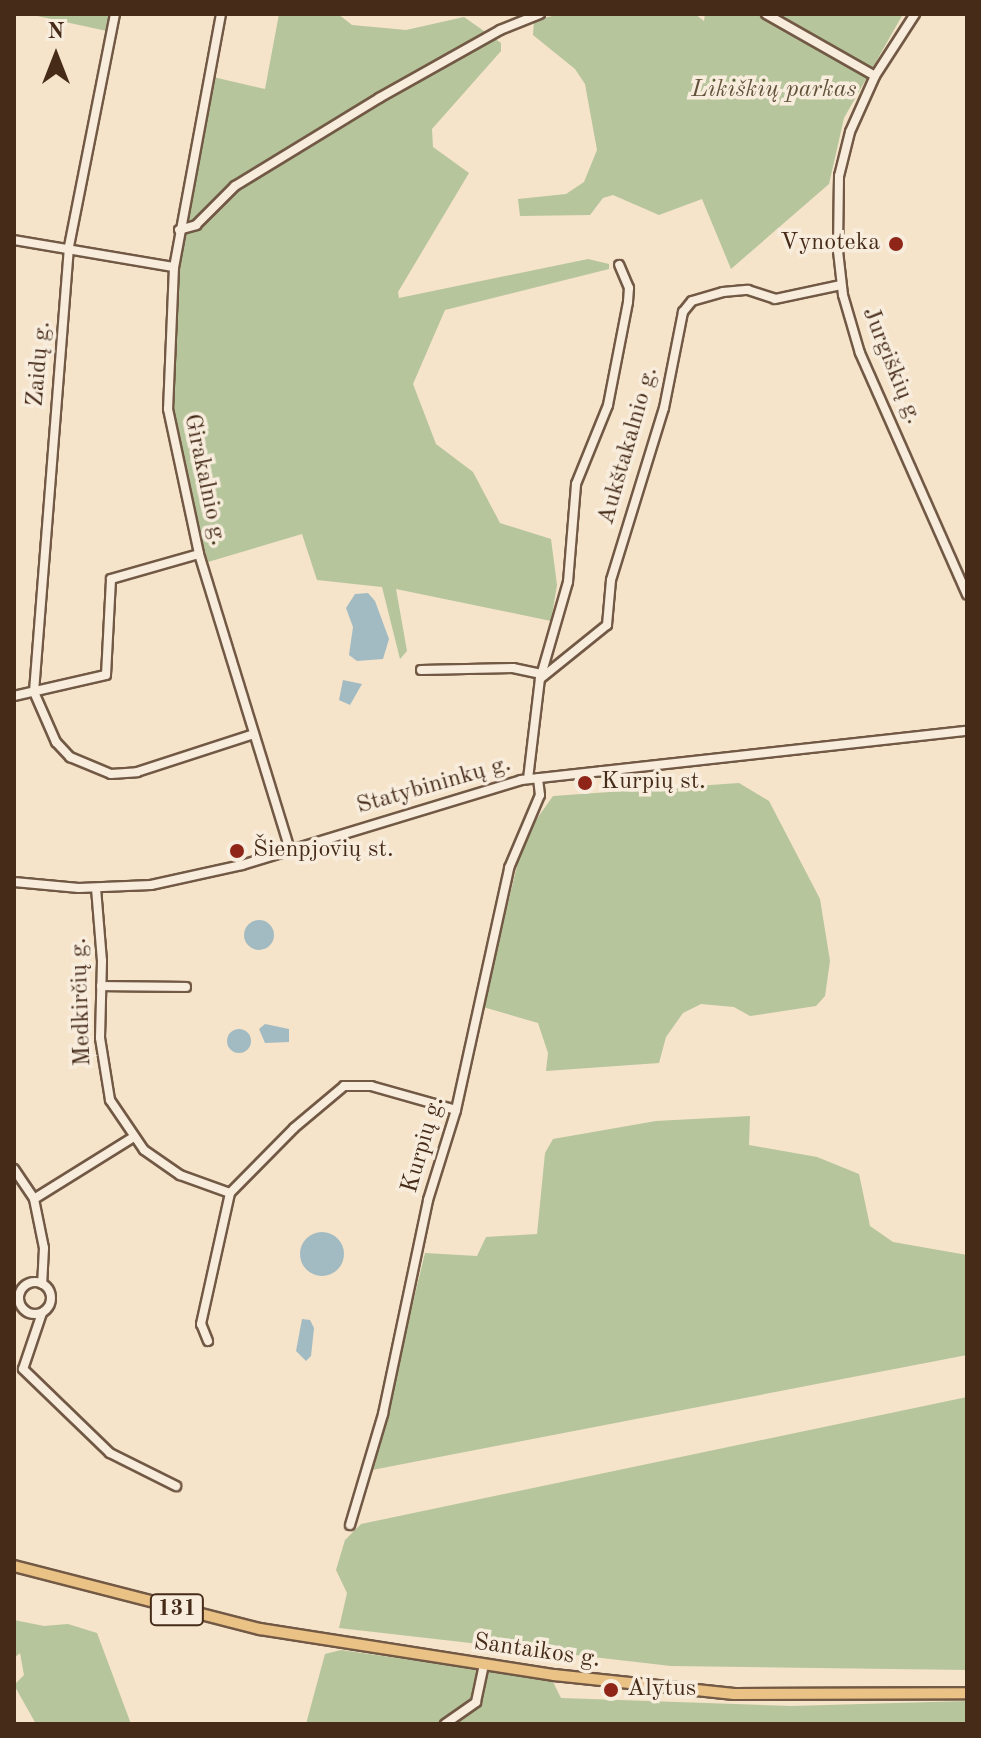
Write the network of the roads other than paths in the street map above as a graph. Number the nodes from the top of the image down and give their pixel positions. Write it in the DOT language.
graph roads {
  1 [pos="115,14"];
  2 [pos="221,14"];
  3 [pos="540,14"];
  4 [pos="766,14"];
  5 [pos="915,14"];
  6 [pos="875,76"];
  7 [pos="179,230"];
  8 [pos="14,240"];
  9 [pos="69,247"];
  10 [pos="619,265"];
  11 [pos="174,267"];
  12 [pos="841,285"];
  13 [pos="199,554"];
  14 [pos="967,594"];
  15 [pos="421,670"];
  16 [pos="541,676"];
  17 [pos="34,692"];
  18 [pos="14,696"];
  19 [pos="967,731"];
  20 [pos="254,734"];
  21 [pos="533,779"];
  22 [pos="290,850"];
  23 [pos="14,882"];
  24 [pos="96,888"];
  25 [pos="101,986"];
  26 [pos="186,987"];
  27 [pos="456,1110"];
  28 [pos="132,1138"];
  29 [pos="14,1169"];
  30 [pos="230,1193"];
  31 [pos="34,1199"];
  32 [pos="42,1284"];
  33 [pos="42,1313"];
  34 [pos="208,1341"];
  35 [pos="176,1486"];
  36 [pos="350,1525"];
  37 [pos="14,1566"];
  38 [pos="484,1665"];
  39 [pos="967,1693"];
  40 [pos="445,1724"];
  1 -- 9 [label="street, Zaidų g."];
  2 -- 7 [label="street, Girakalnio g."];
  3 -- 7 [label="street"];
  4 -- 6 [label="street"];
  5 -- 6 [label="street, Jurgiškių g."];
  6 -- 12 [label="street, Jurgiškių g."];
  7 -- 11 [label="street, Girakalnio g."];
  8 -- 9 [label="street"];
  9 -- 11 [label="street"];
  9 -- 17 [label="street, Zaidų g."];
  10 -- 16 [label="street, Aukštakalnio g."];
  11 -- 13 [label="street, Girakalnio g."];
  12 -- 14 [label="street, Jurgiškių g."];
  12 -- 16 [label="street, Aukštakalnio g."];
  13 -- 17 [label="street"];
  13 -- 20 [label="street, Girakalnio g."];
  15 -- 16 [label="street"];
  16 -- 21 [label="street, Aukštakalnio g."];
  17 -- 18 [label="street"];
  17 -- 20 [label="street, Zaidų g."];
  19 -- 21 [label="street, Statybininkų g."];
  20 -- 22 [label="street, Girakalnio g."];
  21 -- 22 [label="street, Statybininkų g."];
  21 -- 27 [label="street, Kurpių g."];
  22 -- 24 [label="street, Statybininkų g."];
  23 -- 24 [label="street, Statybininkų g."];
  24 -- 25 [label="street, Medkirčių g."];
  25 -- 26 [label="street"];
  25 -- 28 [label="street, Medkirčių g."];
  27 -- 30 [label="street"];
  27 -- 36 [label="street, Kurpių g."];
  28 -- 30 [label="street, Medkirčių g."];
  28 -- 31 [label="street"];
  29 -- 31 [label="street"];
  30 -- 34 [label="street"];
  31 -- 32 [label="street"];
  32 -- 33 [label="street"];
  32 -- 33 [label="street"];
  33 -- 35 [label="street"];
  37 -- 38 [label="main road, Santaikos g. / 131"];
  38 -- 39 [label="main road, Santaikos g. / 131"];
  38 -- 40 [label="street"];
}
